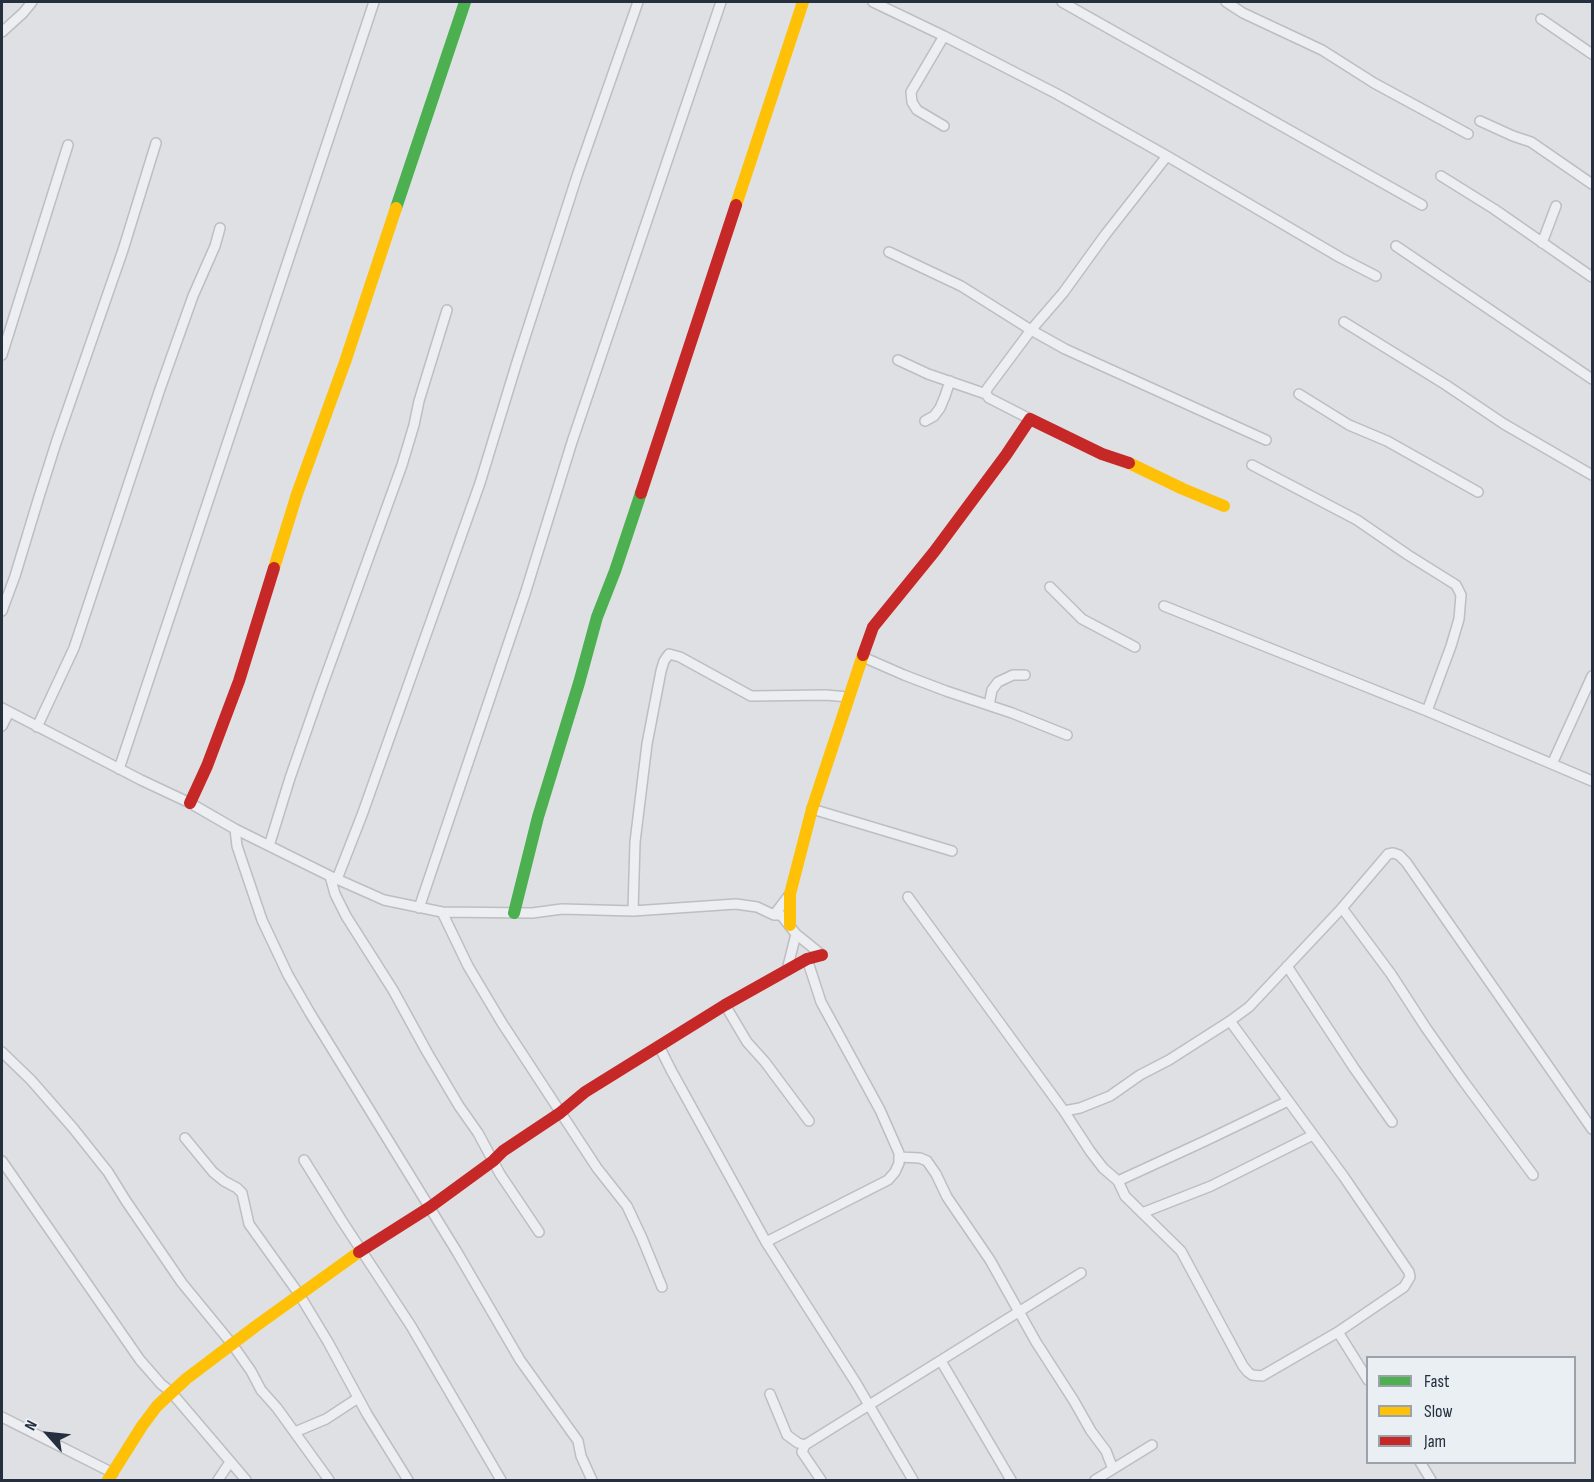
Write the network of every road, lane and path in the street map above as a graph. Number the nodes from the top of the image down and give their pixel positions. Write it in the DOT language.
graph roads {
  1 [pos="32,2"];
  2 [pos="374,2"];
  3 [pos="465,2"];
  4 [pos="638,2"];
  5 [pos="721,2"];
  6 [pos="804,2"];
  7 [pos="873,2"];
  8 [pos="1062,2"];
  9 [pos="1226,2"];
  10 [pos="1541,19"];
  11 [pos="2,32"];
  12 [pos="944,36"];
  13 [pos="1593,54"];
  14 [pos="1480,121"];
  15 [pos="945,126"];
  16 [pos="1468,134"];
  17 [pos="156,143"];
  18 [pos="68,145"];
  19 [pos="1167,156"];
  20 [pos="1441,177"];
  21 [pos="1593,184"];
  22 [pos="1422,206"];
  23 [pos="1556,206"];
  24 [pos="220,228"];
  25 [pos="1542,243"];
  26 [pos="1396,246"];
  27 [pos="889,252"];
  28 [pos="1376,276"];
  29 [pos="1593,277"];
  30 [pos="447,310"];
  31 [pos="1344,322"];
  32 [pos="1031,330"];
  33 [pos="2,355"];
  34 [pos="898,360"];
  35 [pos="1593,379"];
  36 [pos="950,381"];
  37 [pos="986,394"];
  38 [pos="1299,394"];
  39 [pos="1030,419"];
  40 [pos="925,421"];
  41 [pos="1266,441"];
  42 [pos="1252,465"];
  43 [pos="1593,475"];
  44 [pos="1478,492"];
  45 [pos="1224,506"];
  46 [pos="1050,586"];
  47 [pos="1164,606"];
  48 [pos="2,611"];
  49 [pos="1135,647"];
  50 [pos="863,657"];
  51 [pos="1024,675"];
  52 [pos="1593,676"];
  53 [pos="848,697"];
  54 [pos="989,705"];
  55 [pos="5,710"];
  56 [pos="1427,711"];
  57 [pos="2,726"];
  58 [pos="37,727"];
  59 [pos="1067,735"];
  60 [pos="1552,764"];
  61 [pos="119,769"];
  62 [pos="1593,781"];
  63 [pos="190,803"];
  64 [pos="812,809"];
  65 [pos="235,829"];
  66 [pos="269,846"];
  67 [pos="952,851"];
  68 [pos="333,877"];
  69 [pos="790,894"];
  70 [pos="908,897"];
  71 [pos="418,908"];
  72 [pos="1342,908"];
  73 [pos="442,912"];
  74 [pos="633,912"];
  75 [pos="514,913"];
  76 [pos="774,915"];
  77 [pos="793,929"];
  78 [pos="822,955"];
  79 [pos="807,959"];
  80 [pos="1287,966"];
  81 [pos="787,970"];
  82 [pos="725,1005"];
  83 [pos="1230,1021"];
  84 [pos="659,1046"];
  85 [pos="2,1052"];
  86 [pos="1288,1101"];
  87 [pos="1064,1111"];
  88 [pos="560,1113"];
  89 [pos="809,1120"];
  90 [pos="1392,1122"];
  91 [pos="1593,1129"];
  92 [pos="1313,1135"];
  93 [pos="185,1138"];
  94 [pos="899,1157"];
  95 [pos="304,1160"];
  96 [pos="2,1161"];
  97 [pos="493,1161"];
  98 [pos="1533,1175"];
  99 [pos="1118,1181"];
  100 [pos="430,1207"];
  101 [pos="1142,1214"];
  102 [pos="539,1232"];
  103 [pos="766,1242"];
  104 [pos="362,1250"];
  105 [pos="1081,1273"];
  106 [pos="662,1287"];
  107 [pos="299,1294"];
  108 [pos="1019,1311"];
  109 [pos="1338,1332"];
  110 [pos="232,1344"];
  111 [pos="941,1361"];
  112 [pos="1366,1377"];
  113 [pos="171,1392"];
  114 [pos="770,1394"];
  115 [pos="358,1398"];
  116 [pos="869,1406"];
  117 [pos="2,1417"];
  118 [pos="295,1432"];
  119 [pos="805,1445"];
  120 [pos="1152,1445"];
  121 [pos="230,1462"];
  122 [pos="1421,1464"];
  123 [pos="1113,1468"];
  124 [pos="111,1477"];
  125 [pos="218,1480"];
  126 [pos="246,1480"];
  127 [pos="329,1480"];
  128 [pos="408,1480"];
  129 [pos="501,1480"];
  130 [pos="592,1480"];
  131 [pos="821,1480"];
  132 [pos="913,1480"];
  133 [pos="1011,1480"];
  134 [pos="1095,1480"];
  135 [pos="1431,1480"];
  1 -- 11 [label="street"];
  2 -- 61 [label="street"];
  3 -- 63 [label="street"];
  4 -- 68 [label="street"];
  5 -- 71 [label="street"];
  6 -- 75 [label="street"];
  7 -- 12 [label="street"];
  8 -- 22 [label="street"];
  9 -- 16 [label="street"];
  10 -- 13 [label="street"];
  12 -- 15 [label="street"];
  12 -- 19 [label="street"];
  14 -- 21 [label="street"];
  17 -- 48 [label="street"];
  18 -- 33 [label="street"];
  19 -- 28 [label="street"];
  19 -- 32 [label="street"];
  20 -- 25 [label="street"];
  23 -- 25 [label="street"];
  24 -- 58 [label="street"];
  25 -- 29 [label="street"];
  26 -- 35 [label="street"];
  27 -- 32 [label="street"];
  30 -- 66 [label="street"];
  31 -- 43 [label="street"];
  32 -- 37 [label="street"];
  32 -- 41 [label="street"];
  34 -- 36 [label="street"];
  36 -- 37 [label="street"];
  36 -- 40 [label="street"];
  37 -- 39 [label="street"];
  38 -- 44 [label="street"];
  39 -- 45 [label="street"];
  39 -- 50 [label="street"];
  42 -- 56 [label="street"];
  46 -- 49 [label="street"];
  47 -- 56 [label="street"];
  50 -- 53 [label="street"];
  50 -- 54 [label="street"];
  51 -- 54 [label="street"];
  52 -- 60 [label="street"];
  53 -- 64 [label="street"];
  53 -- 74 [label="street"];
  54 -- 59 [label="street"];
  55 -- 57 [label="street"];
  55 -- 58 [label="street"];
  56 -- 60 [label="street"];
  58 -- 61 [label="street"];
  60 -- 62 [label="street"];
  61 -- 63 [label="street"];
  63 -- 65 [label="street"];
  64 -- 67 [label="street"];
  64 -- 69 [label="street"];
  65 -- 66 [label="street"];
  65 -- 100 [label="street"];
  66 -- 68 [label="street"];
  68 -- 71 [label="street"];
  68 -- 97 [label="street"];
  69 -- 76 [label="street"];
  69 -- 77 [label="street"];
  70 -- 87 [label="street"];
  71 -- 73 [label="street"];
  72 -- 80 [label="street"];
  72 -- 91 [label="street"];
  72 -- 98 [label="street"];
  73 -- 75 [label="street"];
  73 -- 88 [label="street"];
  74 -- 75 [label="street"];
  74 -- 76 [label="street"];
  76 -- 77 [label="street"];
  77 -- 78 [label="street"];
  77 -- 81 [label="street"];
  78 -- 79 [label="street"];
  79 -- 81 [label="street"];
  79 -- 94 [label="street"];
  80 -- 83 [label="street"];
  80 -- 90 [label="street"];
  81 -- 82 [label="street"];
  82 -- 84 [label="street"];
  82 -- 89 [label="street"];
  83 -- 86 [label="street"];
  83 -- 87 [label="street"];
  84 -- 88 [label="street"];
  84 -- 103 [label="street"];
  85 -- 110 [label="street"];
  86 -- 92 [label="street"];
  86 -- 99 [label="street"];
  87 -- 99 [label="street"];
  88 -- 97 [label="street"];
  88 -- 106 [label="street"];
  92 -- 101 [label="street"];
  92 -- 109 [label="street"];
  93 -- 107 [label="street"];
  94 -- 103 [label="street"];
  94 -- 108 [label="street"];
  95 -- 104 [label="street"];
  96 -- 113 [label="street"];
  97 -- 100 [label="street"];
  97 -- 102 [label="street"];
  99 -- 101 [label="street"];
  100 -- 104 [label="street"];
  100 -- 130 [label="street"];
  101 -- 109 [label="street"];
  103 -- 116 [label="street"];
  104 -- 107 [label="street"];
  104 -- 129 [label="street"];
  105 -- 108 [label="street"];
  107 -- 110 [label="street"];
  107 -- 115 [label="street"];
  108 -- 111 [label="street"];
  108 -- 123 [label="street"];
  109 -- 112 [label="street"];
  110 -- 113 [label="street"];
  110 -- 118 [label="street"];
  111 -- 116 [label="street"];
  111 -- 133 [label="street"];
  113 -- 121 [label="street"];
  113 -- 124 [label="street"];
  114 -- 119 [label="street"];
  115 -- 118 [label="street"];
  115 -- 128 [label="street"];
  116 -- 119 [label="street"];
  116 -- 132 [label="street"];
  117 -- 124 [label="street"];
  118 -- 127 [label="street"];
  119 -- 131 [label="street"];
  120 -- 123 [label="street"];
  121 -- 125 [label="street"];
  121 -- 126 [label="street"];
  122 -- 135 [label="street"];
  123 -- 134 [label="street"];
}
